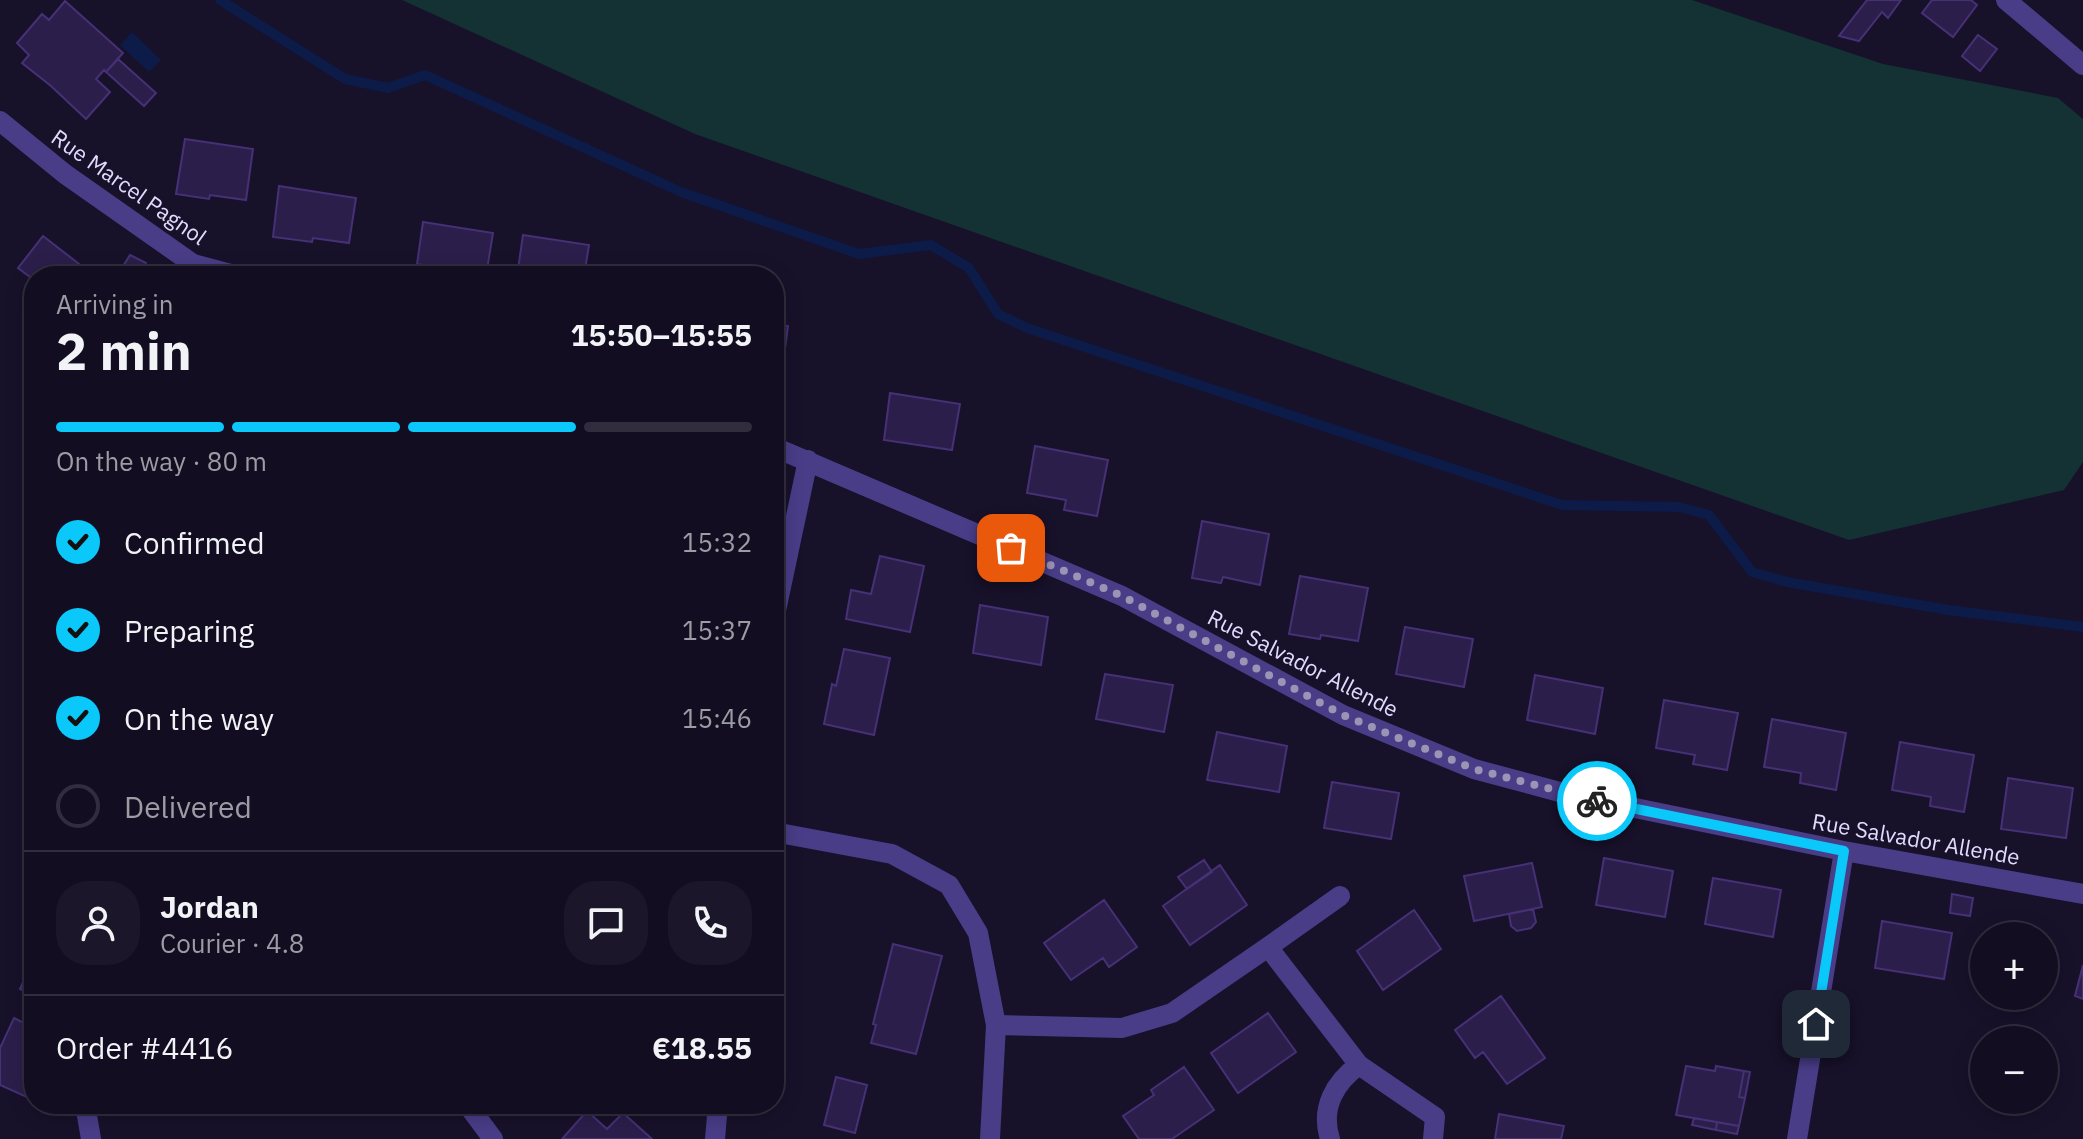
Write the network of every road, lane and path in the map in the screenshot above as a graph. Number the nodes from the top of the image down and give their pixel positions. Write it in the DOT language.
graph roads {
  1 [pos="2006,0"];
  2 [pos="2083,65"];
  3 [pos="0,121"];
  4 [pos="200,266"];
  5 [pos="784,451"];
  6 [pos="808,460"];
  7 [pos="784,573"];
  8 [pos="784,834"];
  9 [pos="1844,851"];
  10 [pos="2083,894"];
  11 [pos="1340,896"];
  12 [pos="1268,947"];
  13 [pos="996,1025"];
  14 [pos="1359,1065"];
  15 [pos="87,1114"];
  16 [pos="474,1114"];
  17 [pos="717,1114"];
  18 [pos="91,1139"];
  19 [pos="493,1139"];
  20 [pos="715,1139"];
  21 [pos="990,1139"];
  22 [pos="1330,1139"];
  23 [pos="1433,1139"];
  24 [pos="1797,1139"];
  1 -- 2 [label="street"];
  3 -- 4 [label="street, Rue Marcel Pagnol"];
  5 -- 6 [label="street"];
  6 -- 7 [label="street"];
  6 -- 9 [label="street, Rue Salvador Allende"];
  8 -- 13 [label="street"];
  9 -- 10 [label="street, Rue Salvador Allende"];
  9 -- 24 [label="street"];
  11 -- 12 [label="street"];
  12 -- 13 [label="street"];
  12 -- 14 [label="street"];
  13 -- 21 [label="street"];
  14 -- 22 [label="street"];
  14 -- 23 [label="street"];
  15 -- 18 [label="street"];
  16 -- 19 [label="street"];
  17 -- 20 [label="street"];
}
